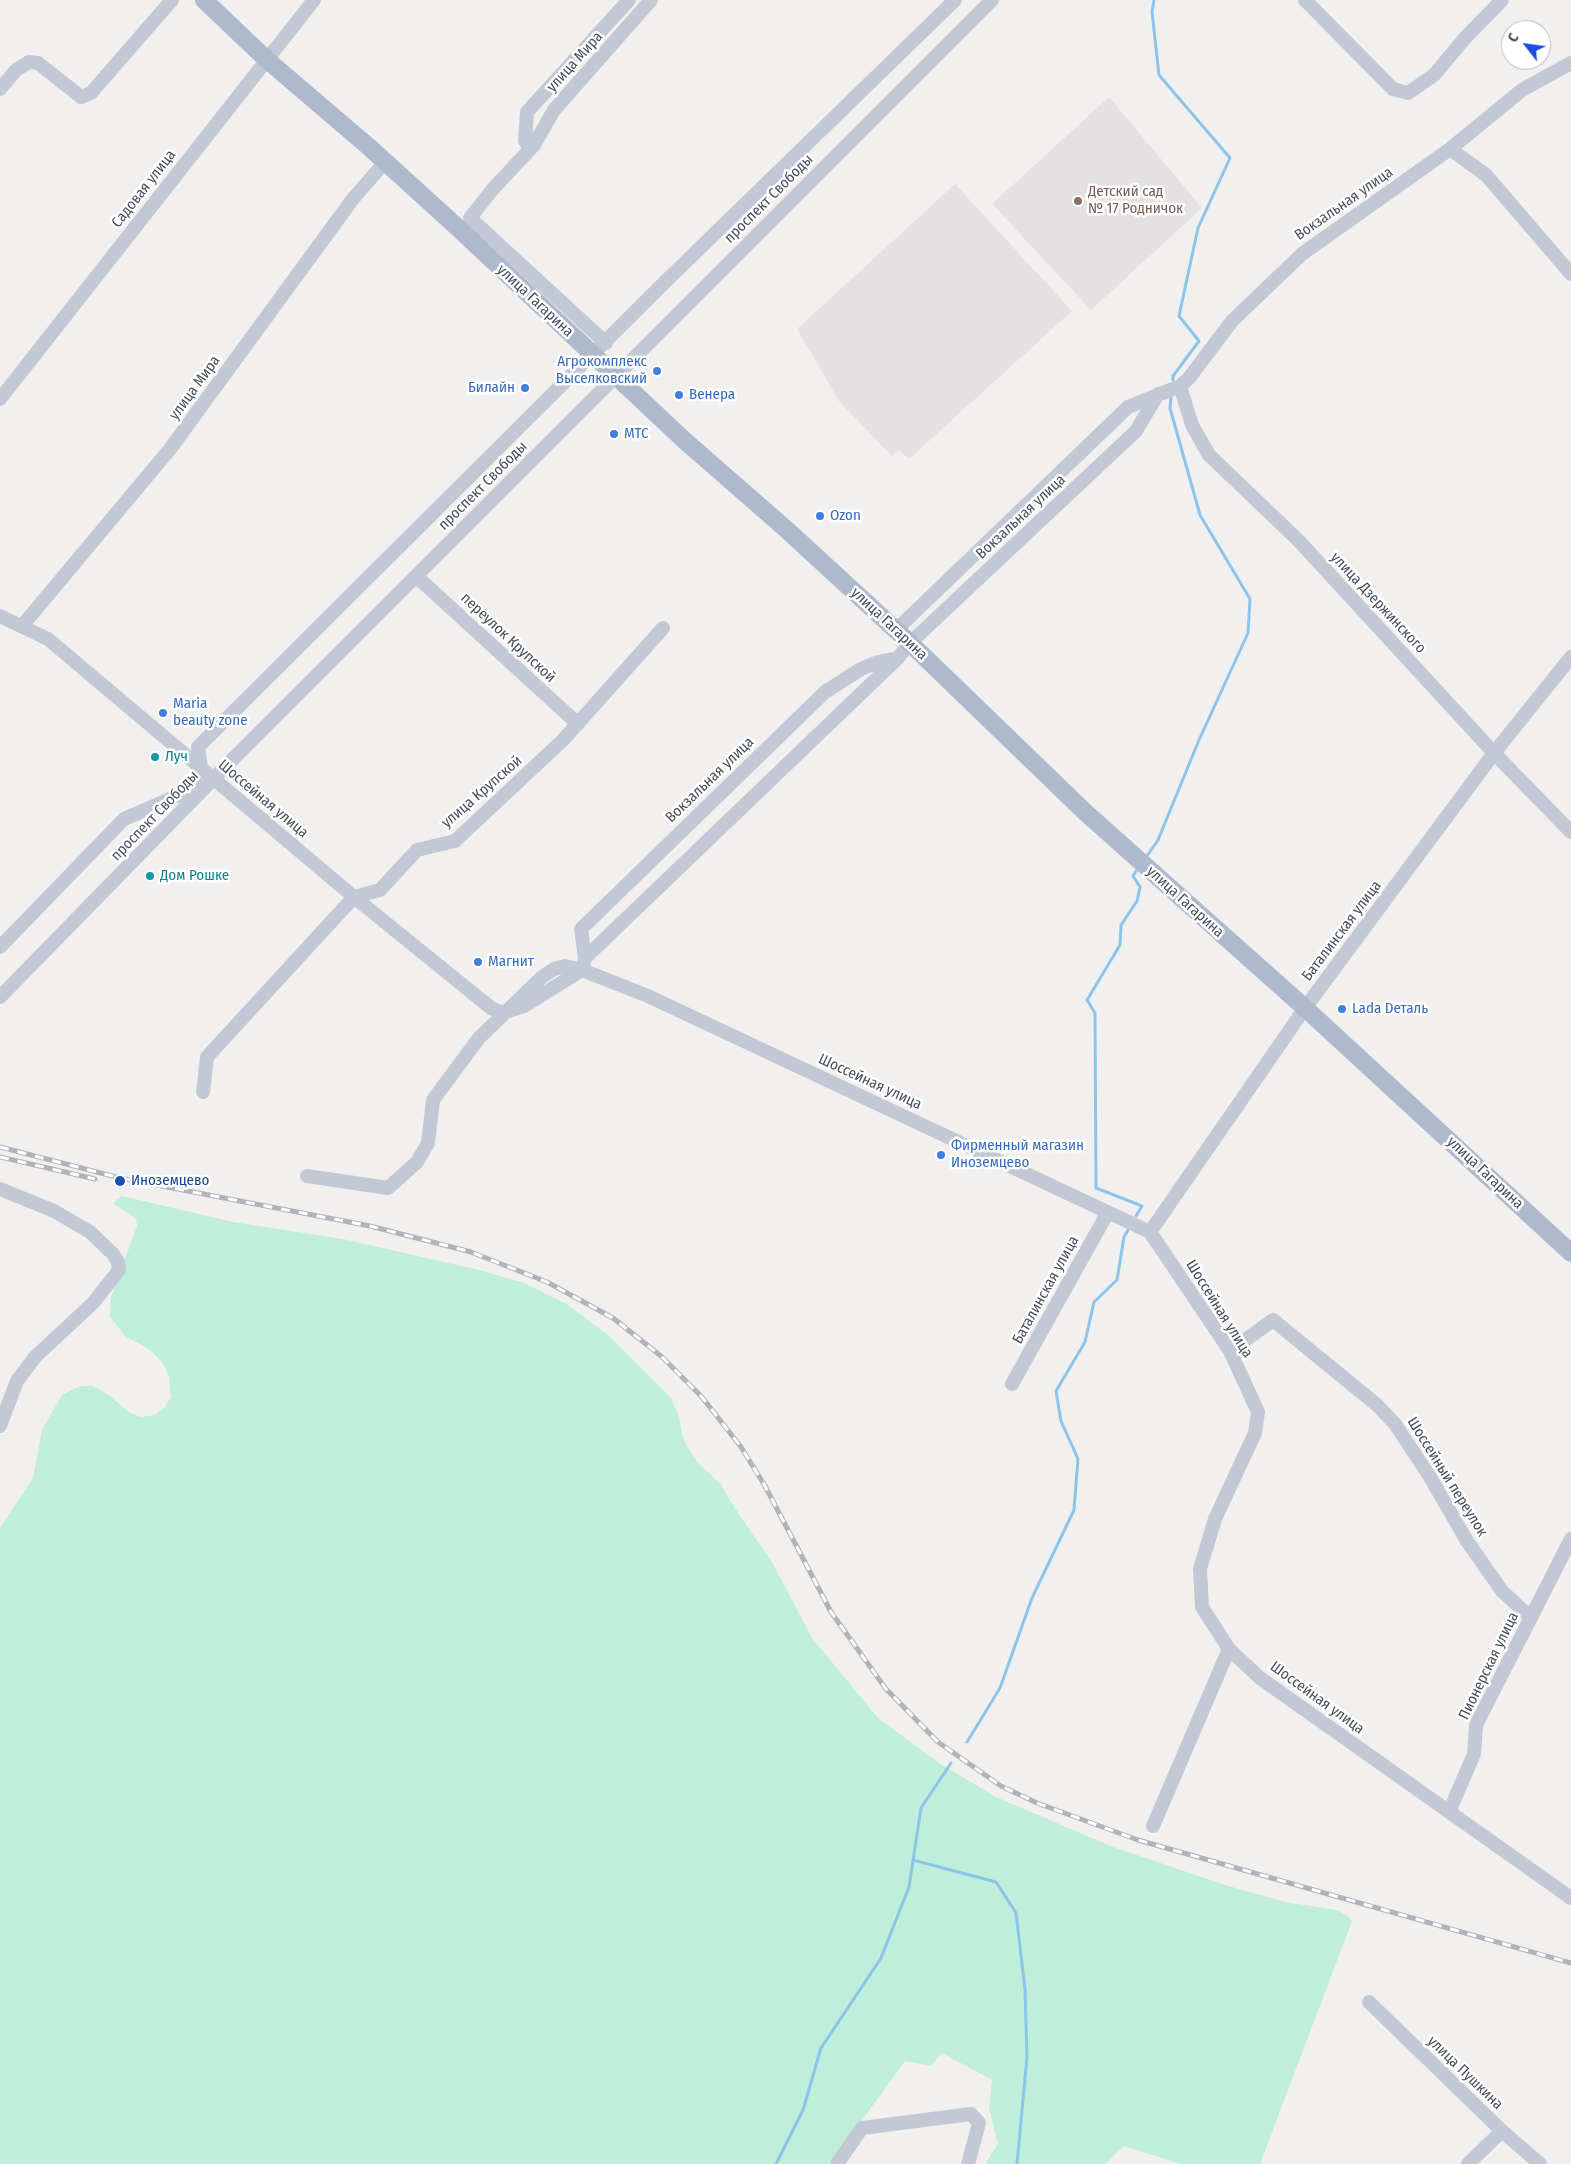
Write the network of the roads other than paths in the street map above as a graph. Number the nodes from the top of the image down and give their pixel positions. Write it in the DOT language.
graph roads {
  1 [pos="172,0"];
  2 [pos="204,0"];
  3 [pos="314,0"];
  4 [pos="629,0"];
  5 [pos="651,0"];
  6 [pos="955,0"];
  7 [pos="992,0"];
  8 [pos="1305,0"];
  9 [pos="1502,0"];
  10 [pos="266,59"];
  11 [pos="1571,63"];
  12 [pos="0,89"];
  13 [pos="530,149"];
  14 [pos="1450,149"];
  15 [pos="385,162"];
  16 [pos="1571,274"];
  17 [pos="600,349"];
  18 [pos="616,375"];
  19 [pos="1180,386"];
  20 [pos="1158,394"];
  21 [pos="0,400"];
  22 [pos="416,576"];
  23 [pos="0,616"];
  24 [pos="22,626"];
  25 [pos="663,628"];
  26 [pos="896,630"];
  27 [pos="910,644"];
  28 [pos="898,658"];
  29 [pos="1571,658"];
  30 [pos="578,724"];
  31 [pos="1494,753"];
  32 [pos="201,768"];
  33 [pos="214,779"];
  34 [pos="1571,832"];
  35 [pos="354,897"];
  36 [pos="0,947"];
  37 [pos="584,964"];
  38 [pos="0,997"];
  39 [pos="1305,1008"];
  40 [pos="503,1013"];
  41 [pos="203,1092"];
  42 [pos="308,1176"];
  43 [pos="0,1189"];
  44 [pos="1108,1212"];
  45 [pos="1150,1232"];
  46 [pos="1571,1253"];
  47 [pos="1230,1351"];
  48 [pos="1012,1384"];
  49 [pos="0,1426"];
  50 [pos="1571,1539"];
  51 [pos="1531,1618"];
  52 [pos="1229,1649"];
  53 [pos="1449,1812"];
  54 [pos="1152,1826"];
  55 [pos="1571,1898"];
  56 [pos="1369,2002"];
  57 [pos="1502,2131"];
  58 [pos="837,2164"];
  59 [pos="968,2164"];
  60 [pos="1468,2164"];
  61 [pos="1540,2164"];
  1 -- 12 [label="street"];
  2 -- 10 [label="main road, улица Гагарина"];
  3 -- 10 [label="street, Садовая улица"];
  4 -- 13 [label="street, улица Мира"];
  5 -- 13 [label="street, улица Мира"];
  6 -- 17 [label="street, проспект Свободы"];
  7 -- 18 [label="street, проспект Свободы"];
  8 -- 9 [label="street"];
  10 -- 15 [label="main road, улица Гагарина"];
  10 -- 21 [label="street, Садовая улица"];
  11 -- 14 [label="street, Вокзальная улица"];
  13 -- 17 [label="street, улица Мира"];
  14 -- 16 [label="street"];
  14 -- 19 [label="street, Вокзальная улица"];
  15 -- 17 [label="main road, улица Гагарина"];
  15 -- 24 [label="street, улица Мира"];
  17 -- 18 [label="main road, улица Гагарина"];
  17 -- 32 [label="street, проспект Свободы"];
  18 -- 22 [label="street, проспект Свободы"];
  18 -- 26 [label="main road, улица Гагарина"];
  19 -- 20 [label="street, Вокзальная улица"];
  19 -- 31 [label="street, улица Дзержинского"];
  20 -- 26 [label="street, Вокзальная улица"];
  20 -- 27 [label="street, Вокзальная улица"];
  22 -- 30 [label="street, переулок Крупской"];
  22 -- 33 [label="street, проспект Свободы"];
  23 -- 24 [label="street, Шоссейная улица"];
  24 -- 32 [label="street, Шоссейная улица"];
  25 -- 30 [label="street, улица Крупской"];
  26 -- 27 [label="main road, улица Гагарина"];
  27 -- 28 [label="street, Вокзальная улица"];
  27 -- 39 [label="main road, улица Гагарина"];
  28 -- 37 [label="street, Вокзальная улица"];
  28 -- 37 [label="street, Вокзальная улица"];
  29 -- 31 [label="street, Баталинская улица"];
  30 -- 35 [label="street, улица Крупской"];
  31 -- 34 [label="street, улица Дзержинского"];
  31 -- 39 [label="street, Баталинская улица"];
  32 -- 33 [label="street, Шоссейная улица"];
  32 -- 36 [label="street, проспект Свободы"];
  33 -- 35 [label="street, Шоссейная улица"];
  33 -- 38 [label="street, проспект Свободы"];
  35 -- 40 [label="street, Шоссейная улица"];
  35 -- 41 [label="street"];
  37 -- 40 [label="street"];
  37 -- 44 [label="street, Шоссейная улица"];
  39 -- 45 [label="street, Баталинская улица"];
  39 -- 46 [label="main road, улица Гагарина"];
  40 -- 42 [label="street"];
  43 -- 49 [label="street"];
  44 -- 45 [label="street, Шоссейная улица"];
  44 -- 48 [label="street, Баталинская улица"];
  45 -- 47 [label="street, Шоссейная улица"];
  47 -- 51 [label="street, Шоссейный переулок"];
  47 -- 52 [label="street, Шоссейная улица"];
  50 -- 51 [label="street, Пионерская улица"];
  51 -- 53 [label="street, Пионерская улица"];
  52 -- 53 [label="street, Шоссейная улица"];
  52 -- 54 [label="street"];
  53 -- 55 [label="street, Шоссейная улица"];
  56 -- 57 [label="street, улица Пушкина"];
  57 -- 60 [label="street"];
  57 -- 61 [label="street, улица Пушкина"];
  58 -- 59 [label="street"];
}
